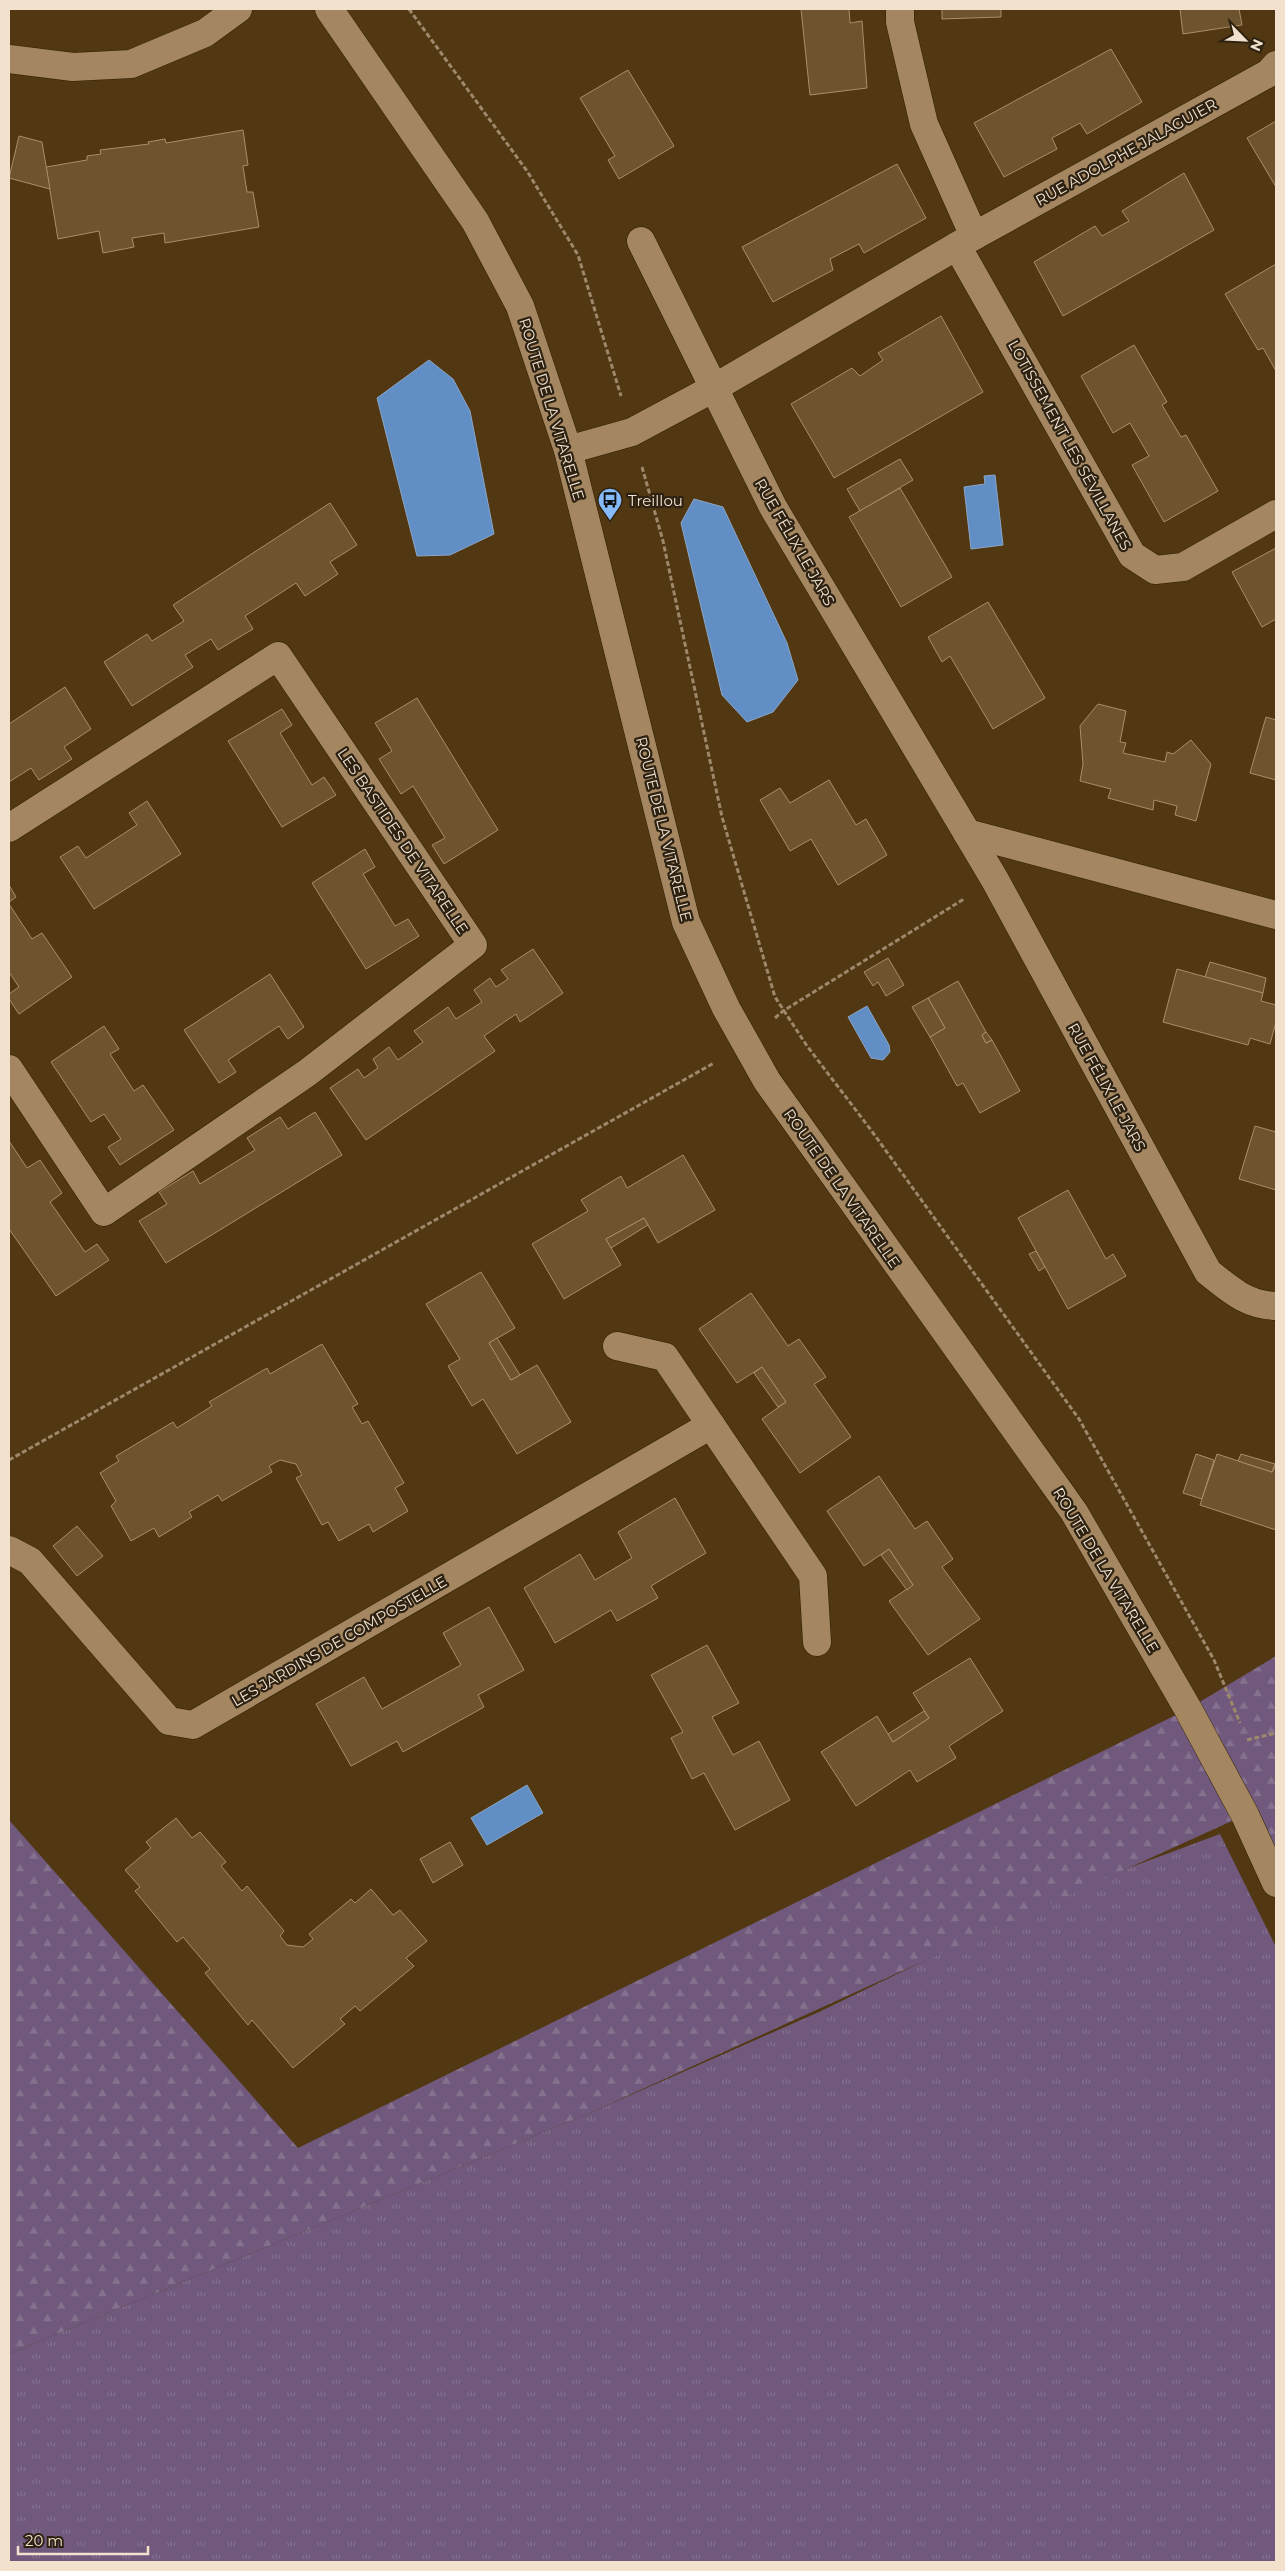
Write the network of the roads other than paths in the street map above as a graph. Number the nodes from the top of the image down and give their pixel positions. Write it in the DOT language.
graph roads {
  1 [pos="238,9"];
  2 [pos="329,9"];
  3 [pos="900,9"];
  4 [pos="9,59"];
  5 [pos="1276,65"];
  6 [pos="641,241"];
  7 [pos="966,241"];
  8 [pos="714,388"];
  9 [pos="568,450"];
  10 [pos="1276,514"];
  11 [pos="9,828"];
  12 [pos="967,834"];
  13 [pos="1276,915"];
  14 [pos="9,1069"];
  15 [pos="1276,1306"];
  16 [pos="617,1346"];
  17 [pos="711,1425"];
  18 [pos="9,1550"];
  19 [pos="817,1642"];
  20 [pos="1276,1883"];
  1 -- 4 [label="street"];
  2 -- 9 [label="street, ROUTE DE LA VITARELLE"];
  3 -- 7 [label="street"];
  5 -- 7 [label="street, RUE ADOLPHE JALAGUIER"];
  6 -- 8 [label="street, RUE FÉLIX LE JARS"];
  7 -- 8 [label="street, RUE ADOLPHE JALAGUIER"];
  7 -- 10 [label="street, LOTISSEMENT LES SÉVILLANES"];
  8 -- 9 [label="street, RUE ADOLPHE JALAGUIER"];
  8 -- 12 [label="street, RUE FÉLIX LE JARS"];
  9 -- 20 [label="street, ROUTE DE LA VITARELLE"];
  11 -- 14 [label="street, LES BASTIDES DE VITARELLE"];
  12 -- 13 [label="street"];
  12 -- 15 [label="street, RUE FÉLIX LE JARS"];
  16 -- 17 [label="street"];
  17 -- 18 [label="street, LES JARDINS DE COMPOSTELLE"];
  17 -- 19 [label="street"];
}
